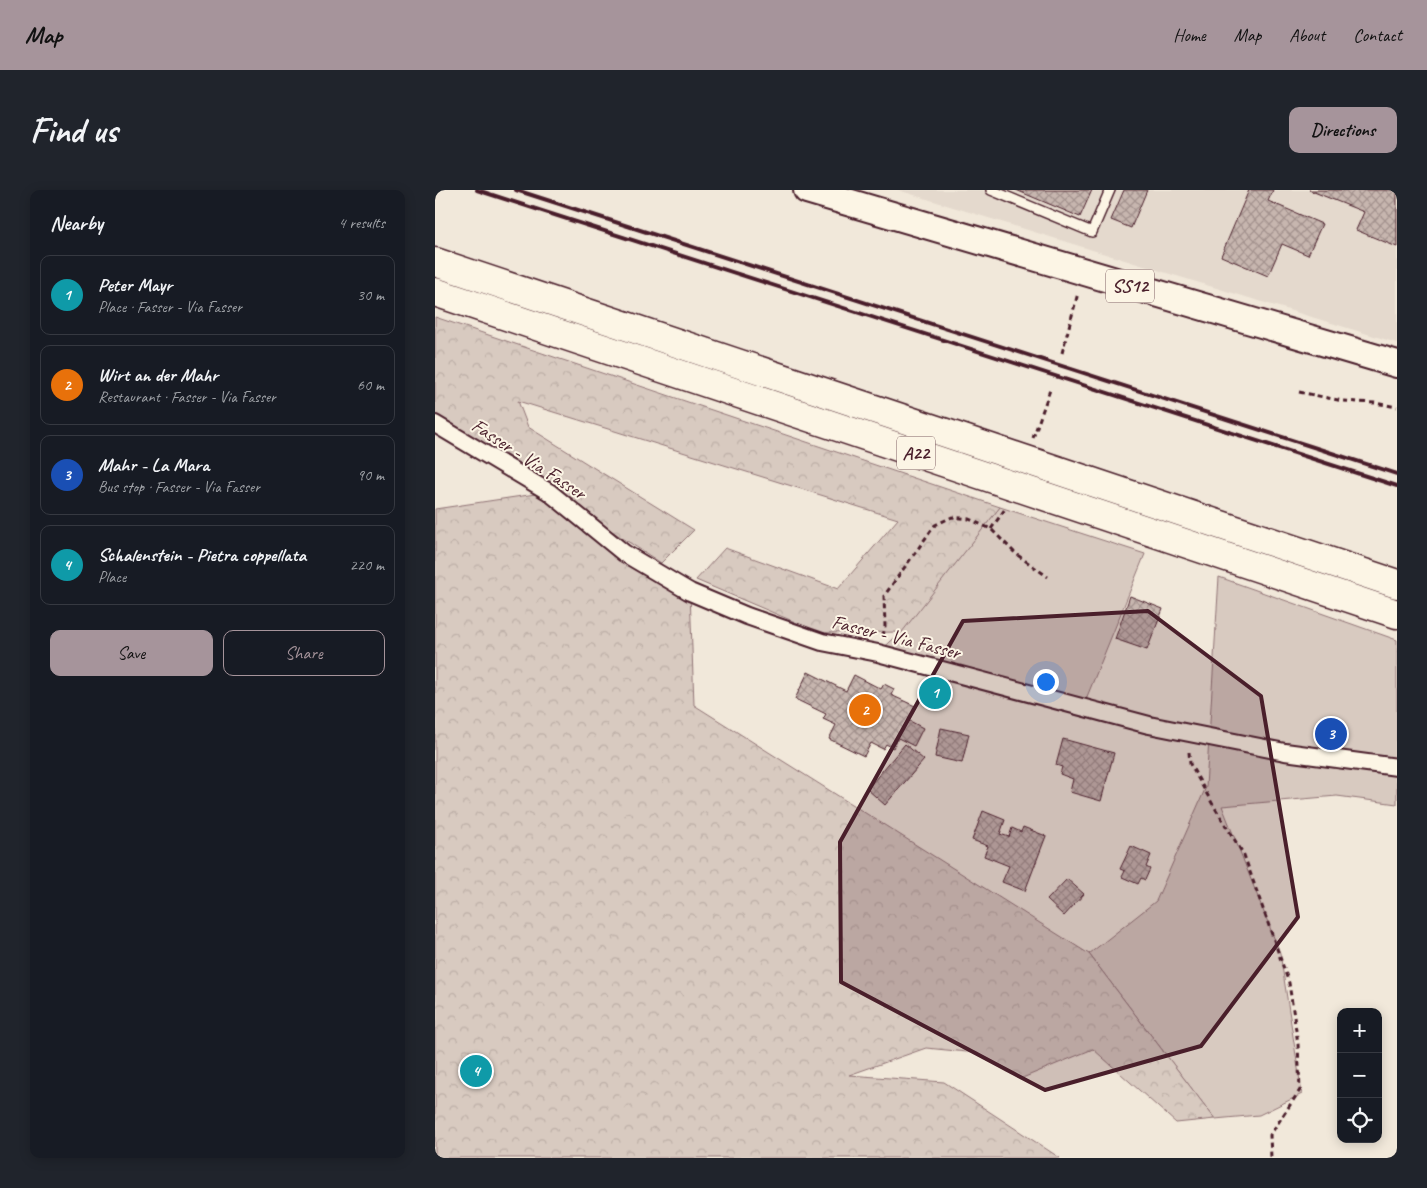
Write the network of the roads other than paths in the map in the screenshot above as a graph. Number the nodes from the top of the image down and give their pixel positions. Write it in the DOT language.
graph roads {
  1 [pos="807,190"];
  2 [pos="991,190"];
  3 [pos="1110,190"];
  4 [pos="435,262"];
  5 [pos="435,292"];
  6 [pos="1397,364"];
  7 [pos="435,424"];
  8 [pos="1397,584"];
  9 [pos="1397,614"];
  10 [pos="1397,767"];
  1 -- 6 [label="main road, SS12"];
  2 -- 3 [label="lane"];
  4 -- 8 [label="highway, A22"];
  5 -- 9 [label="highway, A22"];
  7 -- 10 [label="street, Fasser - Via Fasser"];
}
